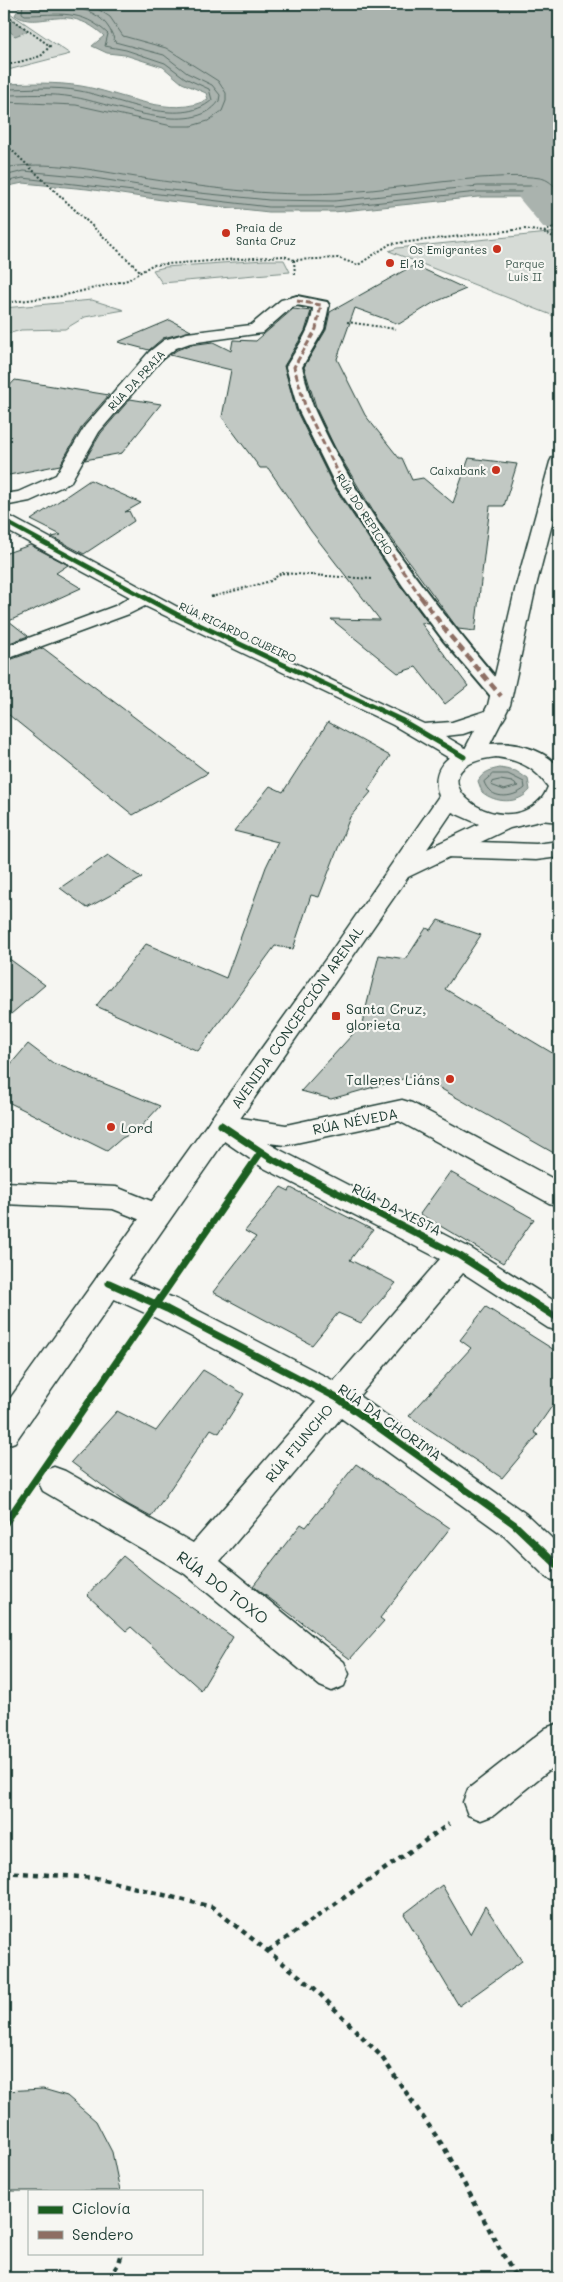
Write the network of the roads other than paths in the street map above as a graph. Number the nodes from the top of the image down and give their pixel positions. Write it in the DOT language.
graph roads {
  1 [pos="297,301"];
  2 [pos="559,462"];
  3 [pos="4,500"];
  4 [pos="552,512"];
  5 [pos="4,522"];
  6 [pos="144,598"];
  7 [pos="4,654"];
  8 [pos="498,705"];
  9 [pos="421,731"];
  10 [pos="519,752"];
  11 [pos="469,755"];
  12 [pos="558,782"];
  13 [pos="450,797"];
  14 [pos="549,815"];
  15 [pos="506,821"];
  16 [pos="446,849"];
  17 [pos="559,849"];
  18 [pos="399,872"];
  19 [pos="221,1125"];
  20 [pos="4,1193"];
  21 [pos="559,1195"];
  22 [pos="156,1215"];
  23 [pos="460,1256"];
  24 [pos="109,1283"];
  25 [pos="559,1319"];
  26 [pos="337,1398"];
  27 [pos="4,1432"];
  28 [pos="54,1480"];
  29 [pos="197,1563"];
  30 [pos="559,1567"];
  31 [pos="332,1674"];
  32 [pos="559,1740"];
  33 [pos="481,1802"];
  1 -- 3 [label="street, RÚA DA PRAIA"];
  1 -- 8 [label="street, RÚA DO REPICHO"];
  2 -- 4 [label="street"];
  4 -- 8 [label="street"];
  5 -- 6 [label="street, RÚA RICARDO CUBEIRO"];
  6 -- 7 [label="street"];
  6 -- 9 [label="street, RÚA RICARDO CUBEIRO"];
  8 -- 9 [label="street"];
  8 -- 10 [label="street"];
  8 -- 11 [label="street"];
  9 -- 11 [label="street, RÚA RICARDO CUBEIRO"];
  10 -- 11 [label="street, AVENIDA CONCEPCIÓN ARENAL"];
  10 -- 12 [label="street, AVENIDA CONCEPCIÓN ARENAL"];
  11 -- 13 [label="street"];
  12 -- 14 [label="street, AVENIDA CONCEPCIÓN ARENAL"];
  13 -- 15 [label="street, AVENIDA CONCEPCIÓN ARENAL"];
  13 -- 18 [label="street, AVENIDA CONCEPCIÓN ARENAL"];
  14 -- 15 [label="street, AVENIDA CONCEPCIÓN ARENAL"];
  15 -- 16 [label="street, AVENIDA CONCEPCIÓN ARENAL"];
  16 -- 17 [label="street"];
  16 -- 18 [label="street, AVENIDA CONCEPCIÓN ARENAL"];
  18 -- 19 [label="street, AVENIDA CONCEPCIÓN ARENAL"];
  19 -- 21 [label="street, RÚA NÉVEDA"];
  19 -- 22 [label="street, AVENIDA CONCEPCIÓN ARENAL"];
  19 -- 23 [label="street, RÚA DA XESTA"];
  20 -- 22 [label="street"];
  22 -- 24 [label="street, AVENIDA CONCEPCIÓN ARENAL"];
  23 -- 25 [label="street, RÚA DA XESTA"];
  23 -- 26 [label="street, RÚA FIUNCHO"];
  24 -- 26 [label="street, RÚA DA CHORIMA"];
  24 -- 27 [label="street, AVENIDA CONCEPCIÓN ARENAL"];
  26 -- 29 [label="street, RÚA FIUNCHO"];
  26 -- 30 [label="street, RÚA DA CHORIMA"];
  28 -- 29 [label="street, RÚA DO TOXO"];
  29 -- 31 [label="street, RÚA DO TOXO"];
  32 -- 33 [label="street"];
}
